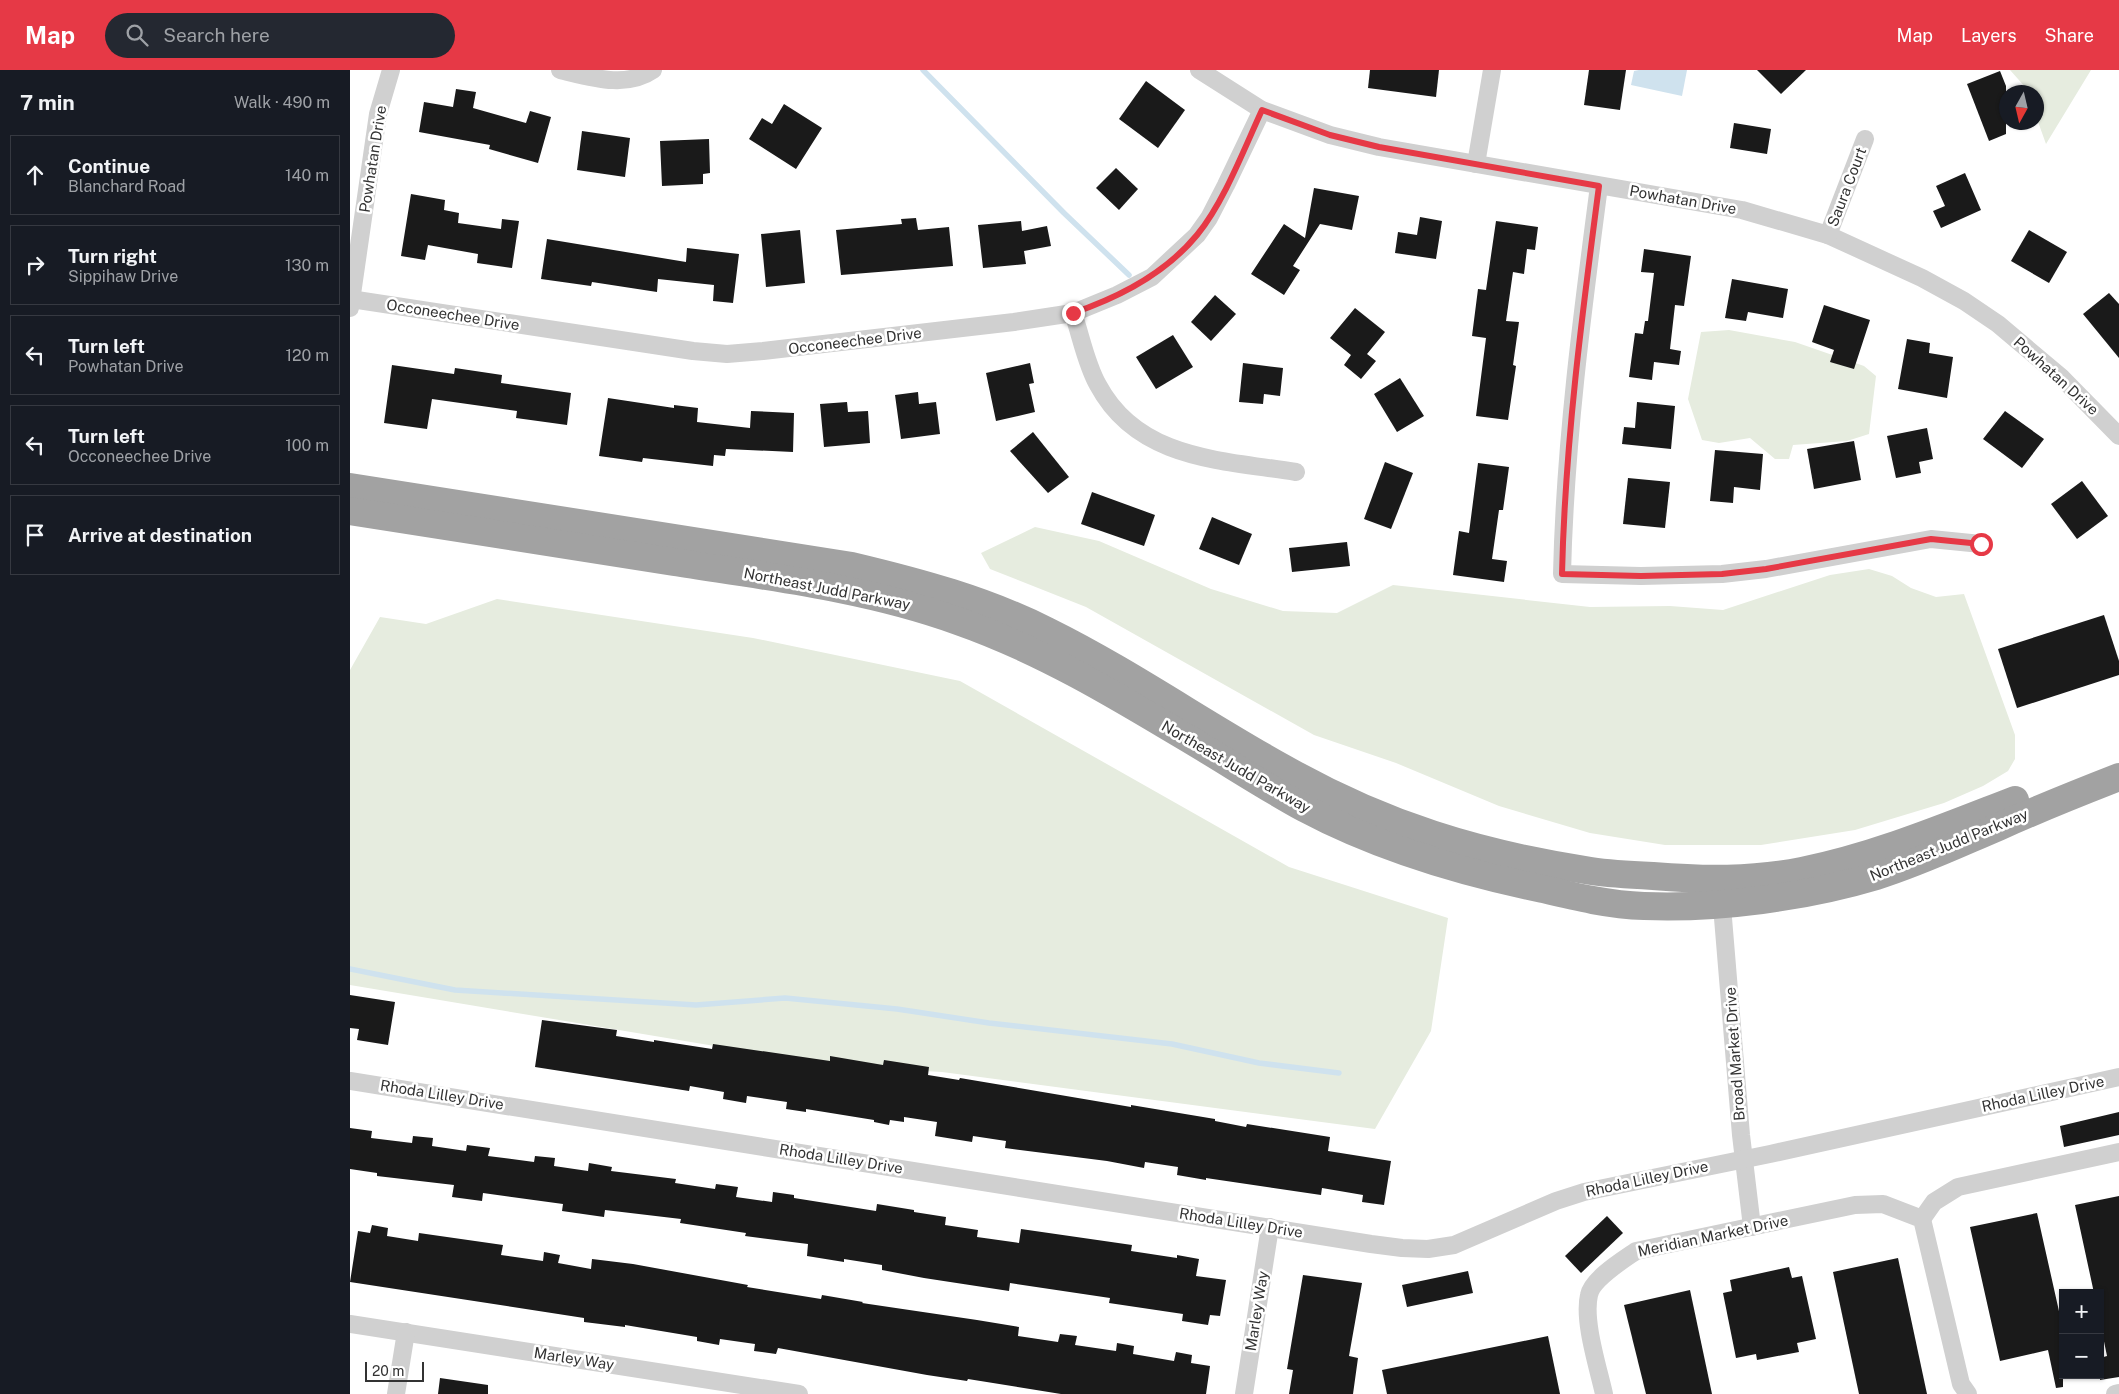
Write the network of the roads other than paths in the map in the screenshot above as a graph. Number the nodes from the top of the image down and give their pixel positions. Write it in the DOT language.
graph roads {
  1 [pos="391,70"];
  2 [pos="560,70"];
  3 [pos="653,70"];
  4 [pos="1199,70"];
  5 [pos="1492,70"];
  6 [pos="1262,110"];
  7 [pos="1865,139"];
  8 [pos="1476,164"];
  9 [pos="1599,186"];
  10 [pos="1828,235"];
  11 [pos="350,302"];
  12 [pos="1073,313"];
  13 [pos="2119,436"];
  14 [pos="1296,472"];
  15 [pos="350,487"];
  16 [pos="350,511"];
  17 [pos="1981,544"];
  18 [pos="2119,758"];
  19 [pos="2119,777"];
  20 [pos="1721,892"];
  21 [pos="2119,1077"];
  22 [pos="350,1081"];
  23 [pos="2119,1152"];
  24 [pos="1745,1159"];
  25 [pos="1922,1218"];
  26 [pos="1270,1227"];
  27 [pos="1752,1227"];
  28 [pos="350,1324"];
  29 [pos="406,1332"];
  30 [pos="2119,1393"];
  31 [pos="396,1394"];
  32 [pos="799,1394"];
  33 [pos="1244,1394"];
  34 [pos="1604,1394"];
  35 [pos="1968,1394"];
  36 [pos="2115,1394"];
  1 -- 11 [label="street, Powhatan Drive"];
  2 -- 3 [label="street"];
  4 -- 6 [label="street, Powhatan Drive"];
  5 -- 8 [label="street"];
  6 -- 8 [label="street, Powhatan Drive"];
  6 -- 12 [label="street, Occoneechee Drive"];
  7 -- 10 [label="street, Saura Court"];
  8 -- 9 [label="street, Powhatan Drive"];
  9 -- 10 [label="street, Powhatan Drive"];
  9 -- 17 [label="street"];
  10 -- 13 [label="street, Powhatan Drive"];
  11 -- 12 [label="street, Occoneechee Drive"];
  12 -- 14 [label="street"];
  15 -- 20 [label="highway, Northeast Judd Parkway"];
  16 -- 20 [label="highway, Northeast Judd Parkway"];
  18 -- 20 [label="highway, Northeast Judd Parkway"];
  19 -- 20 [label="highway, Northeast Judd Parkway"];
  20 -- 24 [label="street, Broad Market Drive"];
  21 -- 24 [label="street, Rhoda Lilley Drive"];
  22 -- 26 [label="street, Rhoda Lilley Drive"];
  23 -- 25 [label="street"];
  24 -- 26 [label="street, Rhoda Lilley Drive"];
  24 -- 27 [label="street, Broad Market Drive"];
  25 -- 27 [label="street, Meridian Market Drive"];
  25 -- 35 [label="street"];
  26 -- 33 [label="street, Marley Way"];
  27 -- 34 [label="street, Meridian Market Drive"];
  28 -- 29 [label="street, Marley Way"];
  29 -- 31 [label="street"];
  29 -- 32 [label="street, Marley Way"];
  30 -- 36 [label="street"];
}
